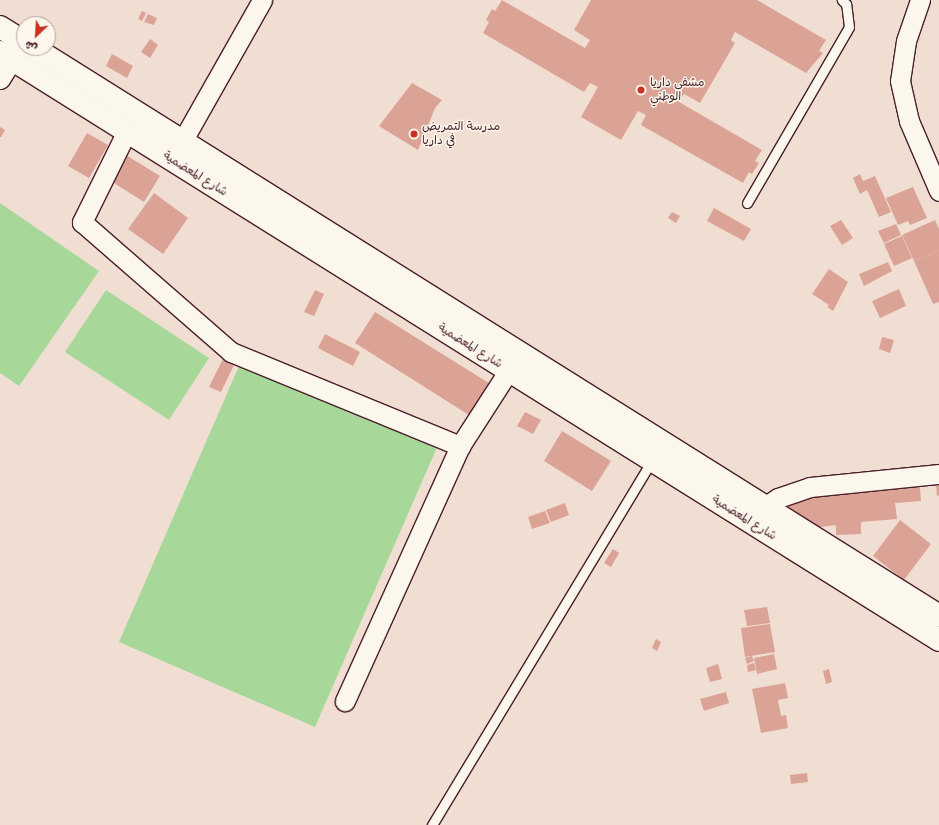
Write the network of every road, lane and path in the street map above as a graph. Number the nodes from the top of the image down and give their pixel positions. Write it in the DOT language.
graph roads {
  1 [pos="262,0"];
  2 [pos="842,0"];
  3 [pos="920,0"];
  4 [pos="0,27"];
  5 [pos="16,45"];
  6 [pos="16,53"];
  7 [pos="29,56"];
  8 [pos="33,56"];
  9 [pos="0,79"];
  10 [pos="127,131"];
  11 [pos="182,140"];
  12 [pos="172,160"];
  13 [pos="939,191"];
  14 [pos="748,203"];
  15 [pos="342,253"];
  16 [pos="509,370"];
  17 [pos="460,446"];
  18 [pos="652,460"];
  19 [pos="939,474"];
  20 [pos="764,506"];
  21 [pos="746,520"];
  22 [pos="939,616"];
  23 [pos="939,640"];
  24 [pos="345,700"];
  25 [pos="432,825"];
  1 -- 11 [label="street"];
  2 -- 14 [label="lane"];
  3 -- 13 [label="street"];
  4 -- 5 [label="main road, شارع المعضمية"];
  6 -- 9 [label="street"];
  7 -- 10 [label="main road, شارع المعضمية"];
  8 -- 11 [label="main road, شارع المعضمية"];
  10 -- 12 [label="main road, شارع المعضمية"];
  10 -- 17 [label="street"];
  11 -- 12 [label="street"];
  11 -- 15 [label="main road, شارع المعضمية"];
  12 -- 15 [label="main road, شارع المعضمية"];
  15 -- 16 [label="main road, شارع المعضمية"];
  15 -- 20 [label="main road, شارع المعضمية"];
  16 -- 17 [label="street"];
  16 -- 18 [label="main road, شارع المعضمية"];
  17 -- 24 [label="street"];
  18 -- 21 [label="main road, شارع المعضمية"];
  18 -- 25 [label="lane"];
  19 -- 20 [label="street"];
  20 -- 21 [label="street"];
  20 -- 22 [label="main road, شارع المعضمية"];
  21 -- 23 [label="main road, شارع المعضمية"];
}
